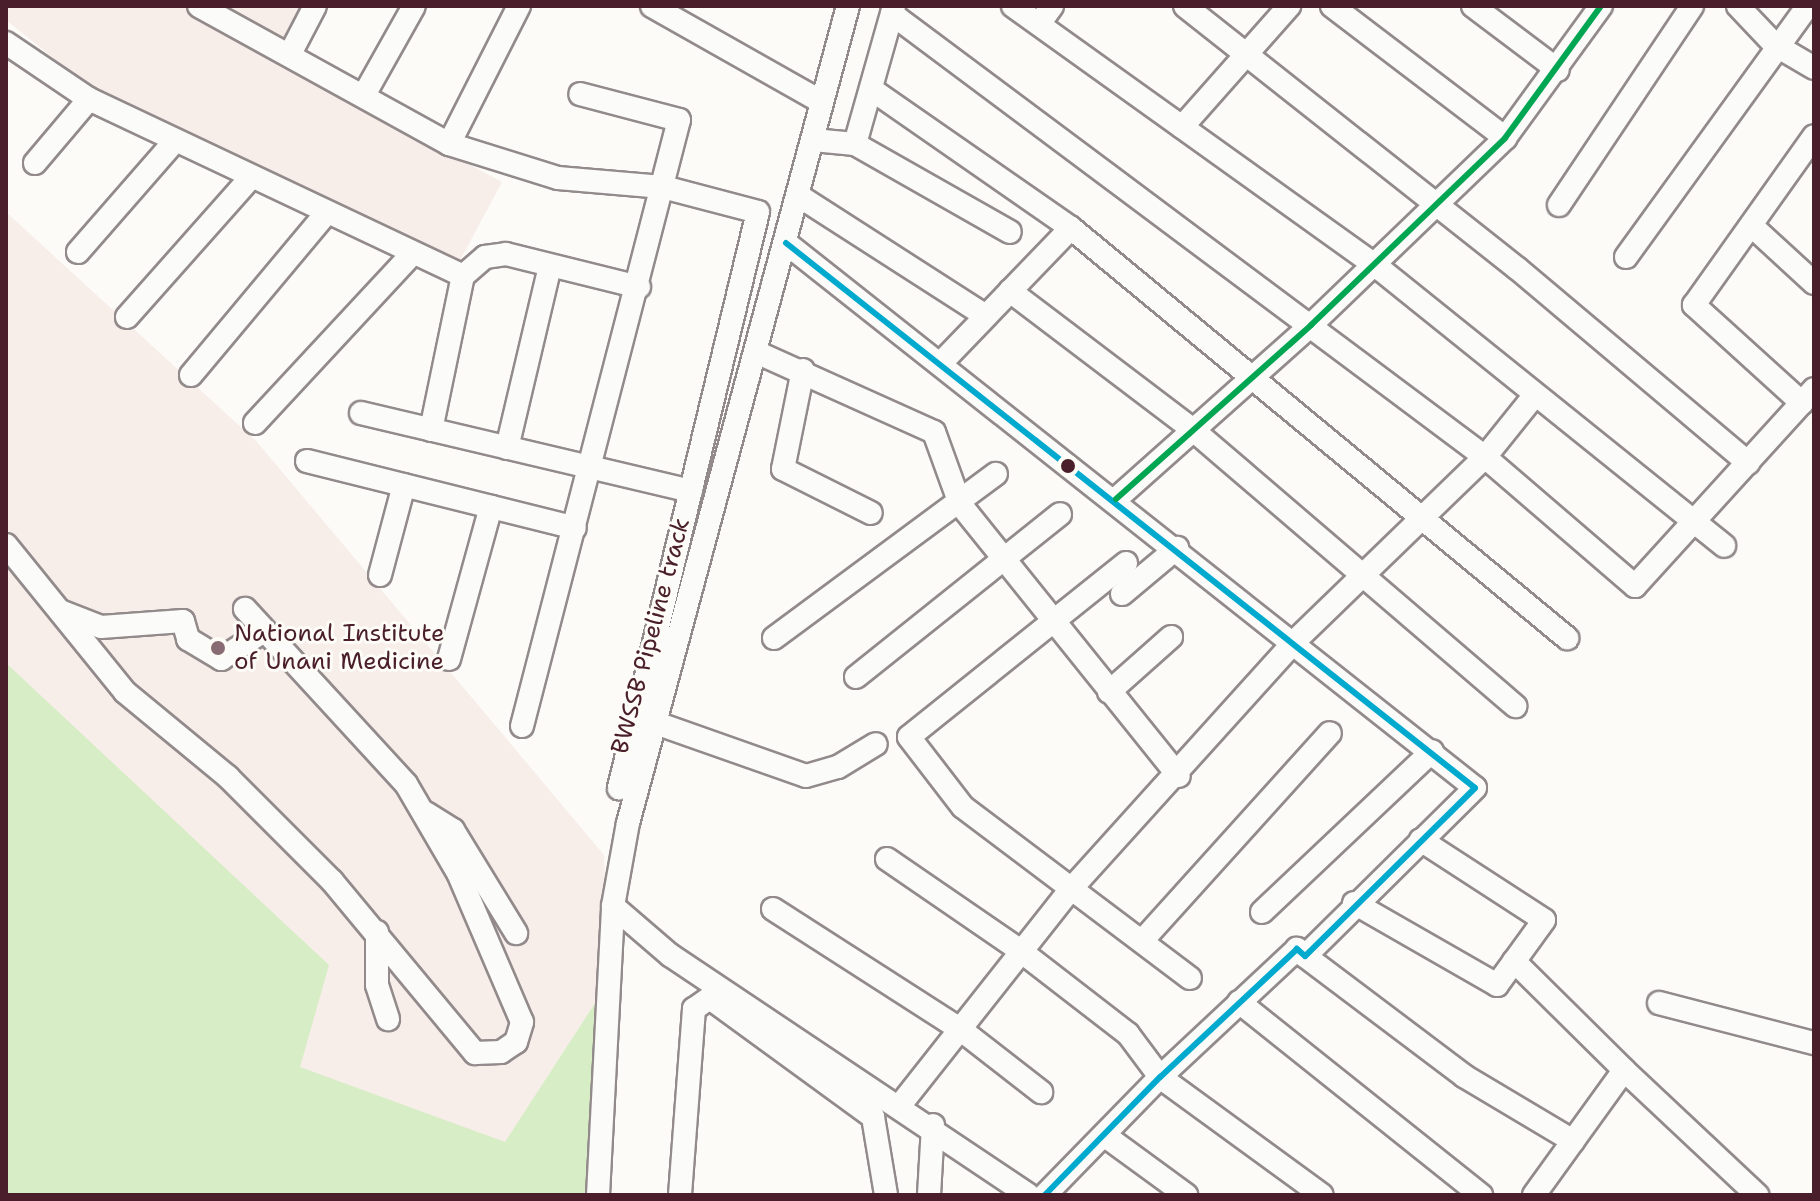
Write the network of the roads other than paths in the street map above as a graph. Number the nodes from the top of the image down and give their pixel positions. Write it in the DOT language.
graph roads {
  1 [pos="199,6"];
  2 [pos="315,6"];
  3 [pos="414,6"];
  4 [pos="519,6"];
  5 [pos="652,6"];
  6 [pos="1013,6"];
  7 [pos="1185,6"];
  8 [pos="1289,6"];
  9 [pos="1332,6"];
  10 [pos="1473,6"];
  11 [pos="1692,6"];
  12 [pos="1738,6"];
  13 [pos="1808,6"];
  14 [pos="1598,7"];
  15 [pos="842,9"];
  16 [pos="893,10"];
  17 [pos="222,12"];
  18 [pos="1045,15"];
  19 [pos="6,43"];
  20 [pos="1775,45"];
  21 [pos="1249,51"];
  22 [pos="290,54"];
  23 [pos="1814,68"];
  24 [pos="1558,70"];
  25 [pos="871,89"];
  26 [pos="580,94"];
  27 [pos="364,95"];
  28 [pos="89,99"];
  29 [pos="822,102"];
  30 [pos="1182,127"];
  31 [pos="1814,136"];
  32 [pos="1505,138"];
  33 [pos="813,140"];
  34 [pos="175,141"];
  35 [pos="449,144"];
  36 [pos="855,144"];
  37 [pos="35,163"];
  38 [pos="252,176"];
  39 [pos="663,187"];
  40 [pos="799,196"];
  41 [pos="1438,204"];
  42 [pos="1559,205"];
  43 [pos="325,215"];
  44 [pos="1753,227"];
  45 [pos="1071,228"];
  46 [pos="1010,232"];
  47 [pos="786,243"];
  48 [pos="78,252"];
  49 [pos="411,255"];
  50 [pos="1626,257"];
  51 [pos="744,259"];
  52 [pos="1375,265"];
  53 [pos="550,266"];
  54 [pos="779,268"];
  55 [pos="463,276"];
  56 [pos="1814,282"];
  57 [pos="639,287"];
  58 [pos="1010,291"];
  59 [pos="986,316"];
  60 [pos="127,317"];
  61 [pos="1311,325"];
  62 [pos="756,352"];
  63 [pos="940,364"];
  64 [pos="803,370"];
  65 [pos="191,375"];
  66 [pos="1253,377"];
  67 [pos="1534,396"];
  68 [pos="1808,396"];
  69 [pos="361,413"];
  70 [pos="255,423"];
  71 [pos="1192,429"];
  72 [pos="431,430"];
  73 [pos="507,448"];
  74 [pos="1485,457"];
  75 [pos="307,461"];
  76 [pos="1748,463"];
  77 [pos="590,468"];
  78 [pos="996,474"];
  79 [pos="404,485"];
  80 [pos="691,491"];
  81 [pos="1116,499"];
  82 [pos="960,504"];
  83 [pos="491,507"];
  84 [pos="871,513"];
  85 [pos="1060,514"];
  86 [pos="1421,516"];
  87 [pos="1693,523"];
  88 [pos="575,528"];
  89 [pos="6,545"];
  90 [pos="1724,546"];
  91 [pos="1177,548"];
  92 [pos="1001,561"];
  93 [pos="1126,563"];
  94 [pos="1361,574"];
  95 [pos="380,575"];
  96 [pos="1122,594"];
  97 [pos="245,609"];
  98 [pos="59,611"];
  99 [pos="1053,625"];
  100 [pos="264,631"];
  101 [pos="1171,637"];
  102 [pos="774,638"];
  103 [pos="1567,638"];
  104 [pos="1295,641"];
  105 [pos="449,659"];
  106 [pos="856,677"];
  107 [pos="1109,692"];
  108 [pos="1515,706"];
  109 [pos="653,722"];
  110 [pos="522,726"];
  111 [pos="1330,733"];
  112 [pos="876,744"];
  113 [pos="1432,751"];
  114 [pos="1179,776"];
  115 [pos="619,788"];
  116 [pos="421,811"];
  117 [pos="1421,840"];
  118 [pos="887,859"];
  119 [pos="1071,889"];
  120 [pos="1354,903"];
  121 [pos="613,906"];
  122 [pos="773,909"];
  123 [pos="1262,912"];
  124 [pos="377,932"];
  125 [pos="516,933"];
  126 [pos="1142,941"];
  127 [pos="1018,949"];
  128 [pos="1305,956"];
  129 [pos="1514,961"];
  130 [pos="1190,978"];
  131 [pos="1239,1002"];
  132 [pos="1659,1003"];
  133 [pos="388,1019"];
  134 [pos="960,1029"];
  135 [pos="1814,1043"];
  136 [pos="1624,1070"];
  137 [pos="1160,1077"];
  138 [pos="1041,1092"];
  139 [pos="901,1104"];
  140 [pos="933,1125"];
  141 [pos="1104,1135"];
  142 [pos="1573,1141"];
  143 [pos="598,1195"];
  144 [pos="680,1195"];
  145 [pos="886,1195"];
  146 [pos="929,1195"];
  147 [pos="1028,1195"];
  148 [pos="1045,1195"];
  149 [pos="1186,1195"];
  150 [pos="1322,1195"];
  151 [pos="1481,1195"];
  152 [pos="1534,1195"];
  153 [pos="1757,1195"];
  1 -- 17 [label="street"];
  2 -- 22 [label="street"];
  3 -- 27 [label="street"];
  4 -- 35 [label="street"];
  5 -- 29 [label="street"];
  6 -- 18 [label="street"];
  7 -- 21 [label="street"];
  8 -- 21 [label="street"];
  9 -- 32 [label="street"];
  10 -- 24 [label="street"];
  11 -- 42 [label="street"];
  12 -- 20 [label="street"];
  13 -- 20 [label="street"];
  14 -- 24 [label="street"];
  15 -- 29 [label="street, BWSSB Pipeline track"];
  16 -- 25 [label="street"];
  16 -- 61 [label="street"];
  17 -- 22 [label="street"];
  18 -- 30 [label="street"];
  19 -- 28 [label="street"];
  20 -- 23 [label="street"];
  20 -- 50 [label="street"];
  21 -- 30 [label="street"];
  21 -- 41 [label="street"];
  22 -- 27 [label="street"];
  24 -- 32 [label="street"];
  25 -- 36 [label="street"];
  25 -- 45 [label="street"];
  26 -- 39 [label="street"];
  27 -- 35 [label="street"];
  28 -- 34 [label="street"];
  28 -- 37 [label="street"];
  29 -- 33 [label="street, BWSSB Pipeline track"];
  30 -- 52 [label="street"];
  31 -- 44 [label="street"];
  32 -- 41 [label="street"];
  33 -- 36 [label="street"];
  33 -- 40 [label="street, BWSSB Pipeline track"];
  34 -- 38 [label="street"];
  34 -- 48 [label="street"];
  35 -- 39 [label="street"];
  36 -- 46 [label="street"];
  38 -- 43 [label="street"];
  38 -- 60 [label="street"];
  39 -- 51 [label="street"];
  39 -- 57 [label="street"];
  40 -- 47 [label="street, BWSSB Pipeline track"];
  40 -- 59 [label="street"];
  41 -- 52 [label="street"];
  41 -- 76 [label="street"];
  43 -- 49 [label="street"];
  43 -- 65 [label="street"];
  44 -- 56 [label="street"];
  44 -- 68 [label="street"];
  45 -- 58 [label="street"];
  45 -- 66 [label="street"];
  47 -- 54 [label="street, BWSSB Pipeline track"];
  47 -- 63 [label="street"];
  49 -- 55 [label="street"];
  49 -- 70 [label="street"];
  51 -- 54 [label="street"];
  51 -- 80 [label="street"];
  52 -- 61 [label="street"];
  52 -- 67 [label="street"];
  53 -- 55 [label="street"];
  53 -- 57 [label="street"];
  53 -- 73 [label="street"];
  54 -- 62 [label="street, BWSSB Pipeline track"];
  55 -- 72 [label="street"];
  57 -- 77 [label="street"];
  58 -- 59 [label="street"];
  58 -- 71 [label="street"];
  59 -- 63 [label="street"];
  61 -- 66 [label="street"];
  61 -- 74 [label="street"];
  62 -- 64 [label="street"];
  62 -- 109 [label="street, BWSSB Pipeline track"];
  63 -- 81 [label="street"];
  64 -- 82 [label="street"];
  64 -- 84 [label="street"];
  66 -- 71 [label="street"];
  66 -- 86 [label="street"];
  67 -- 74 [label="street"];
  67 -- 87 [label="street"];
  68 -- 76 [label="street"];
  69 -- 72 [label="street"];
  71 -- 81 [label="street"];
  71 -- 94 [label="street"];
  72 -- 73 [label="street"];
  73 -- 77 [label="street"];
  74 -- 86 [label="street"];
  74 -- 87 [label="street"];
  75 -- 79 [label="street"];
  76 -- 87 [label="street"];
  77 -- 80 [label="street"];
  77 -- 88 [label="street"];
  78 -- 82 [label="street"];
  79 -- 83 [label="street"];
  79 -- 95 [label="street"];
  80 -- 115 [label="street"];
  81 -- 91 [label="street"];
  82 -- 92 [label="street"];
  82 -- 102 [label="street"];
  83 -- 88 [label="street"];
  83 -- 105 [label="street"];
  85 -- 92 [label="street"];
  86 -- 94 [label="street"];
  86 -- 103 [label="street"];
  87 -- 90 [label="street"];
  88 -- 110 [label="street"];
  89 -- 98 [label="street"];
  91 -- 96 [label="street"];
  91 -- 104 [label="street"];
  92 -- 99 [label="street"];
  92 -- 106 [label="street"];
  93 -- 99 [label="street"];
  94 -- 104 [label="street"];
  94 -- 108 [label="street"];
  97 -- 100 [label="street"];
  98 -- 100 [label="street"];
  98 -- 124 [label="street"];
  99 -- 107 [label="street"];
  99 -- 119 [label="street"];
  100 -- 116 [label="street"];
  101 -- 107 [label="street"];
  104 -- 113 [label="street"];
  104 -- 114 [label="street"];
  107 -- 114 [label="street"];
  109 -- 112 [label="street"];
  109 -- 121 [label="street, BWSSB Pipeline track"];
  111 -- 126 [label="street"];
  113 -- 117 [label="street"];
  113 -- 123 [label="street"];
  114 -- 119 [label="street"];
  116 -- 124 [label="street"];
  116 -- 125 [label="street"];
  117 -- 120 [label="street"];
  117 -- 129 [label="street"];
  118 -- 127 [label="street"];
  119 -- 126 [label="street"];
  119 -- 127 [label="street"];
  120 -- 128 [label="street"];
  120 -- 129 [label="street"];
  121 -- 139 [label="street"];
  121 -- 143 [label="street, BWSSB Pipeline track"];
  122 -- 134 [label="street"];
  124 -- 133 [label="street"];
  126 -- 130 [label="street"];
  127 -- 134 [label="street"];
  127 -- 137 [label="street"];
  128 -- 131 [label="street"];
  128 -- 142 [label="street"];
  129 -- 136 [label="street"];
  131 -- 137 [label="street"];
  131 -- 151 [label="street"];
  132 -- 135 [label="street"];
  134 -- 138 [label="street"];
  134 -- 139 [label="street"];
  136 -- 142 [label="street"];
  136 -- 153 [label="street"];
  137 -- 141 [label="street"];
  137 -- 150 [label="street"];
  139 -- 140 [label="street"];
  140 -- 146 [label="street"];
  140 -- 147 [label="street"];
  141 -- 148 [label="street"];
  141 -- 149 [label="street"];
  142 -- 152 [label="street"];
  144 -- 145 [label="street"];
}
